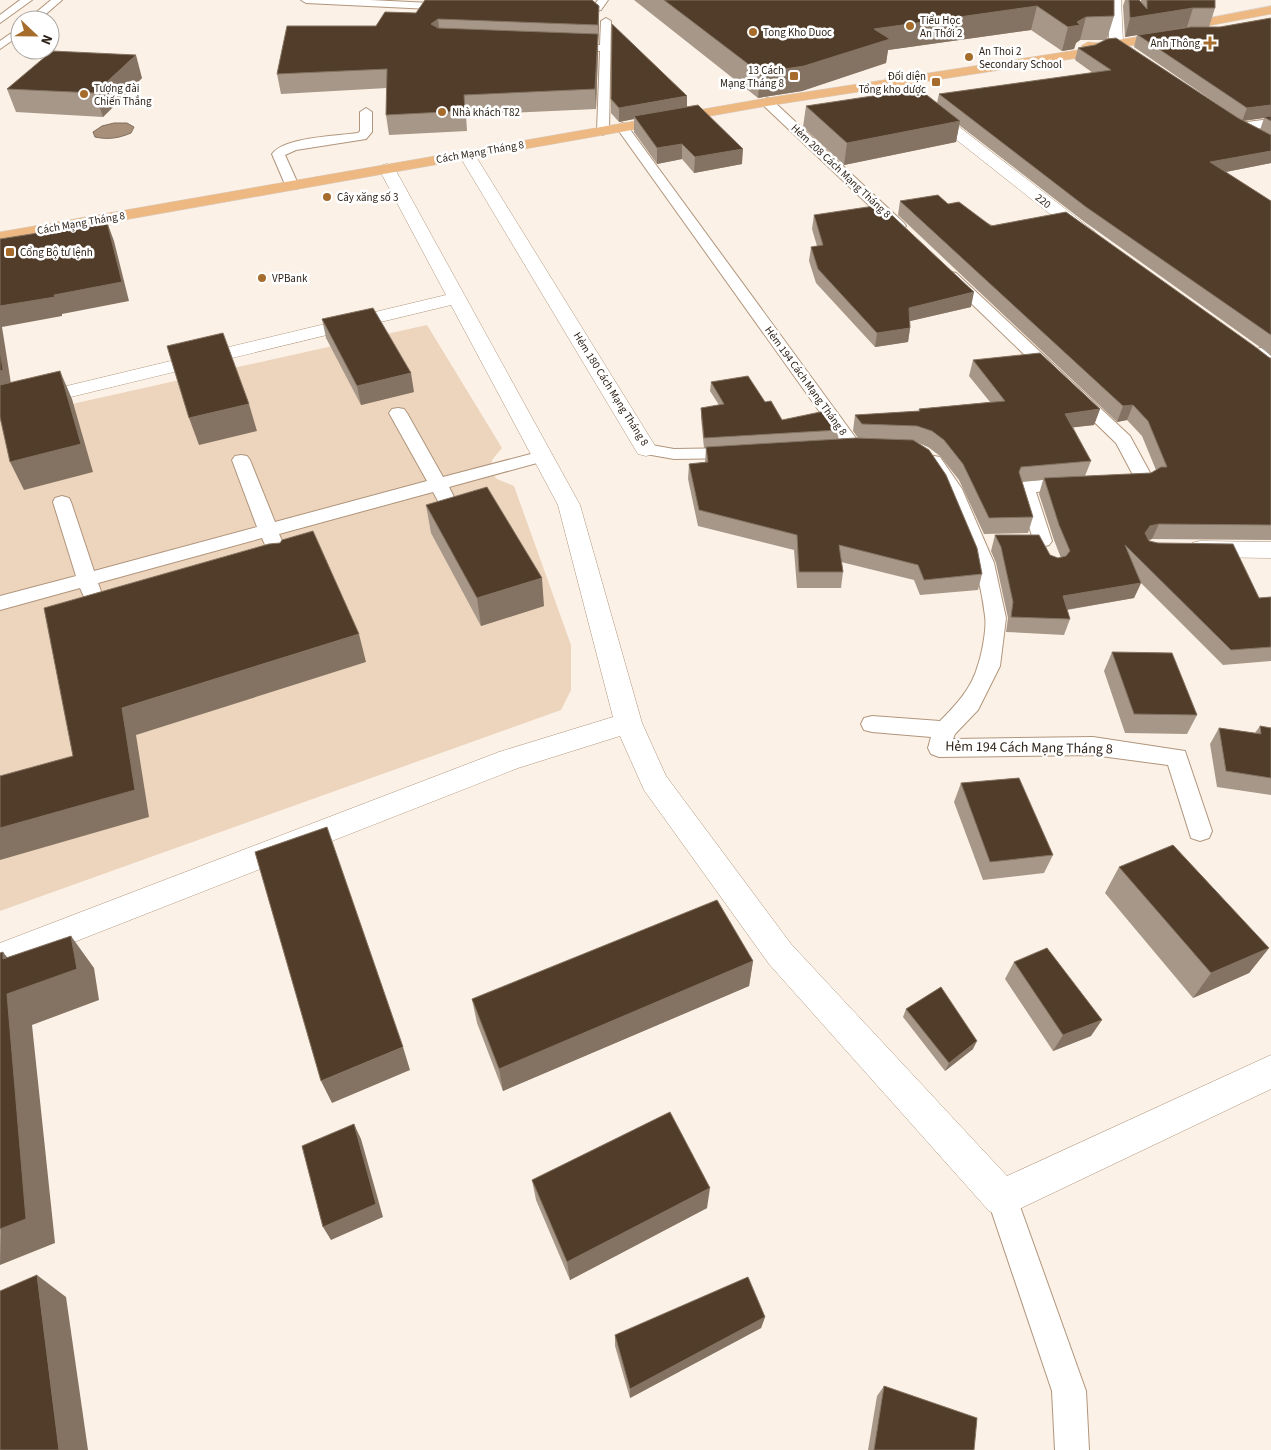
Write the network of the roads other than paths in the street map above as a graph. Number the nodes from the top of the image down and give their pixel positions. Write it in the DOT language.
graph roads {
  1 [pos="27,0"];
  2 [pos="57,0"];
  3 [pos="306,0"];
  4 [pos="603,0"];
  5 [pos="1115,0"];
  6 [pos="374,2"];
  7 [pos="459,7"];
  8 [pos="44,10"];
  9 [pos="1271,10"];
  10 [pos="560,12"];
  11 [pos="0,20"];
  12 [pos="606,21"];
  13 [pos="1271,22"];
  14 [pos="1187,33"];
  15 [pos="10,38"];
  16 [pos="1116,44"];
  17 [pos="0,46"];
  18 [pos="557,46"];
  19 [pos="605,48"];
  20 [pos="1157,72"];
  21 [pos="891,81"];
  22 [pos="767,102"];
  23 [pos="366,112"];
  24 [pos="1271,123"];
  25 [pos="1235,125"];
  26 [pos="622,127"];
  27 [pos="603,131"];
  28 [pos="1263,141"];
  29 [pos="467,155"];
  30 [pos="387,169"];
  31 [pos="292,186"];
  32 [pos="0,237"];
  33 [pos="910,237"];
  34 [pos="1106,248"];
  35 [pos="938,264"];
  36 [pos="457,298"];
  37 [pos="1240,343"];
  38 [pos="1264,353"];
  39 [pos="1271,368"];
  40 [pos="0,408"];
  41 [pos="398,413"];
  42 [pos="888,447"];
  43 [pos="646,448"];
  44 [pos="923,452"];
  45 [pos="750,453"];
  46 [pos="542,456"];
  47 [pos="241,460"];
  48 [pos="1108,482"];
  49 [pos="1090,483"];
  50 [pos="437,485"];
  51 [pos="62,502"];
  52 [pos="455,514"];
  53 [pos="268,530"];
  54 [pos="1038,546"];
  55 [pos="1182,549"];
  56 [pos="1271,550"];
  57 [pos="281,564"];
  58 [pos="86,580"];
  59 [pos="0,603"];
  60 [pos="97,609"];
  61 [pos="628,723"];
  62 [pos="872,724"];
  63 [pos="945,730"];
  64 [pos="1200,831"];
  65 [pos="0,957"];
  66 [pos="1271,1072"];
  67 [pos="1002,1198"];
  68 [pos="1072,1450"];
  1 -- 11 [label="lane"];
  2 -- 8 [label="lane"];
  3 -- 6 [label="lane"];
  4 -- 10 [label="lane"];
  5 -- 16 [label="street"];
  6 -- 7 [label="lane"];
  9 -- 14 [label="highway, Cách Mạng Tháng 8"];
  12 -- 19 [label="lane"];
  13 -- 14 [label="highway, Cách Mạng Tháng 8"];
  14 -- 16 [label="highway, Cách Mạng Tháng 8"];
  15 -- 17 [label="lane"];
  16 -- 20 [label="street"];
  16 -- 21 [label="highway, Cách Mạng Tháng 8"];
  18 -- 19 [label="lane"];
  19 -- 27 [label="lane"];
  21 -- 22 [label="highway, Cách Mạng Tháng 8"];
  21 -- 34 [label="street, 220"];
  22 -- 26 [label="highway, Cách Mạng Tháng 8"];
  22 -- 33 [label="lane, Hẻm 208 Cách Mạng Tháng 8"];
  23 -- 31 [label="lane"];
  24 -- 25 [label="lane"];
  25 -- 28 [label="street"];
  26 -- 27 [label="highway, Cách Mạng Tháng 8"];
  26 -- 42 [label="lane, Hẻm 194 Cách Mạng Tháng 8"];
  27 -- 29 [label="highway, Cách Mạng Tháng 8"];
  29 -- 30 [label="highway, Cách Mạng Tháng 8"];
  29 -- 43 [label="street, Hẻm 180 Cách Mạng Tháng 8"];
  30 -- 31 [label="highway, Cách Mạng Tháng 8"];
  30 -- 36 [label="street"];
  31 -- 32 [label="highway, Cách Mạng Tháng 8"];
  35 -- 48 [label="lane"];
  36 -- 40 [label="street"];
  36 -- 46 [label="street"];
  37 -- 38 [label="street"];
  38 -- 39 [label="street"];
  41 -- 50 [label="lane"];
  43 -- 45 [label="lane, Hẻm 180 Cách Mạng Tháng 8"];
  44 -- 63 [label="lane, Hẻm 194 Cách Mạng Tháng 8"];
  46 -- 50 [label="lane"];
  46 -- 61 [label="street"];
  47 -- 53 [label="lane"];
  49 -- 54 [label="lane"];
  50 -- 52 [label="lane"];
  50 -- 53 [label="lane"];
  51 -- 58 [label="lane"];
  53 -- 57 [label="lane"];
  53 -- 58 [label="lane"];
  55 -- 56 [label="street"];
  58 -- 59 [label="lane"];
  58 -- 60 [label="lane"];
  61 -- 65 [label="street"];
  61 -- 67 [label="street"];
  62 -- 63 [label="lane, Hẻm 194 Cách Mạng Tháng 8"];
  63 -- 64 [label="lane, Hẻm 194 Cách Mạng Tháng 8"];
  66 -- 67 [label="street"];
  67 -- 68 [label="lane"];
}
